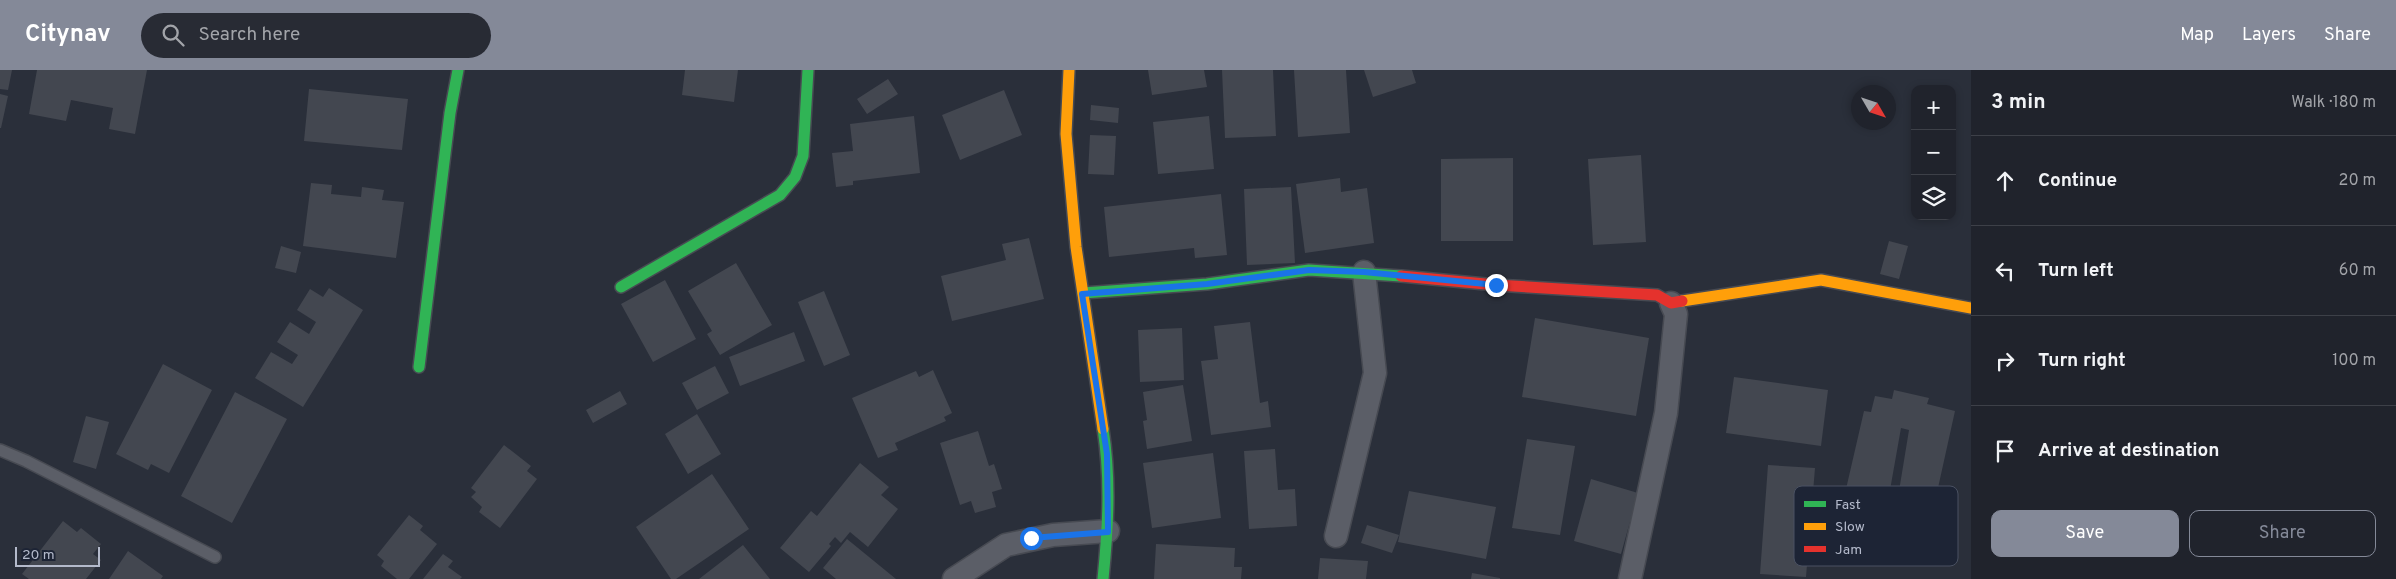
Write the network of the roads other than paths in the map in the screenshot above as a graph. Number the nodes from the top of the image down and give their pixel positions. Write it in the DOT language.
graph roads {
  1 [pos="458,70"];
  2 [pos="808,70"];
  3 [pos="1070,70"];
  4 [pos="1364,272"];
  5 [pos="621,287"];
  6 [pos="1082,294"];
  7 [pos="1671,303"];
  8 [pos="1971,308"];
  9 [pos="419,367"];
  10 [pos="0,450"];
  11 [pos="1108,532"];
  12 [pos="1336,536"];
  13 [pos="215,557"];
  14 [pos="954,579"];
  15 [pos="1103,579"];
  16 [pos="1630,579"];
  1 -- 9 [label="street"];
  2 -- 5 [label="street"];
  3 -- 6 [label="street"];
  4 -- 6 [label="street"];
  4 -- 7 [label="street"];
  4 -- 12 [label="street"];
  6 -- 11 [label="street"];
  7 -- 8 [label="street"];
  7 -- 16 [label="street"];
  10 -- 13 [label="lane"];
  11 -- 14 [label="street"];
  11 -- 15 [label="street"];
}
